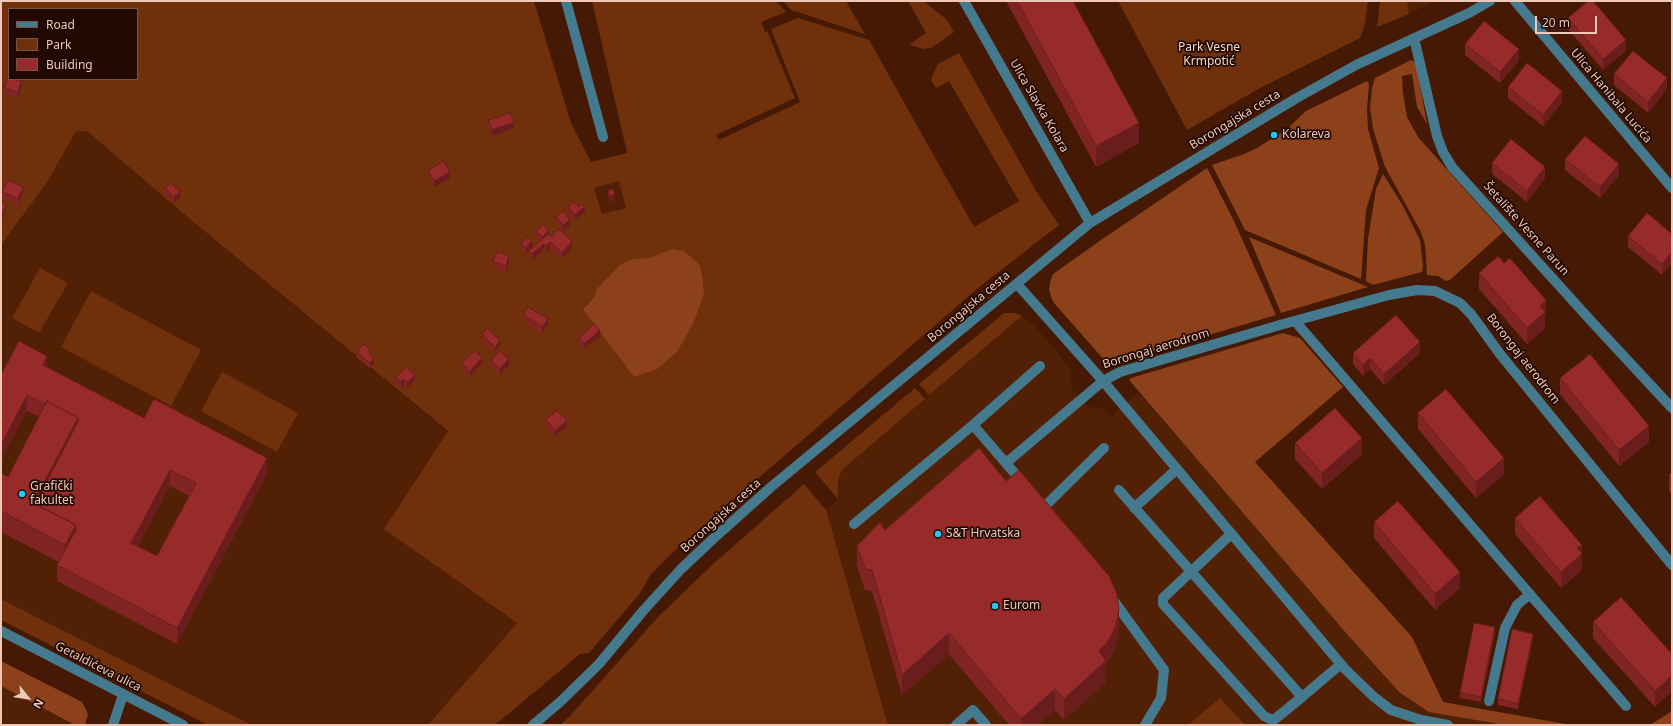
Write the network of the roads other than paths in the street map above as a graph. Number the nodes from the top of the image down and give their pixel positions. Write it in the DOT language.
graph roads {
  1 [pos="566,1"];
  2 [pos="964,1"];
  3 [pos="1490,1"];
  4 [pos="1515,1"];
  5 [pos="1414,38"];
  6 [pos="603,137"];
  7 [pos="1672,188"];
  8 [pos="1090,223"];
  9 [pos="1016,284"];
  10 [pos="1294,321"];
  11 [pos="1040,366"];
  12 [pos="1103,381"];
  13 [pos="1672,408"];
  14 [pos="973,424"];
  15 [pos="1104,448"];
  16 [pos="1006,462"];
  17 [pos="1177,469"];
  18 [pos="1030,490"];
  19 [pos="1119,490"];
  20 [pos="1044,507"];
  21 [pos="1134,508"];
  22 [pos="854,524"];
  23 [pos="1231,534"];
  24 [pos="1672,565"];
  25 [pos="1191,571"];
  26 [pos="1104,588"];
  27 [pos="1530,594"];
  28 [pos="1,631"];
  29 [pos="1341,664"];
  30 [pos="123,695"];
  31 [pos="1302,697"];
  32 [pos="1489,701"];
  33 [pos="1626,706"];
  34 [pos="113,725"];
  35 [pos="183,725"];
  36 [pos="533,725"];
  37 [pos="956,725"];
  38 [pos="986,725"];
  39 [pos="1145,725"];
  40 [pos="1448,725"];
  1 -- 6 [label="street"];
  2 -- 8 [label="street, Ulica Slavka Kolara"];
  3 -- 5 [label="street, Borongajska cesta"];
  4 -- 7 [label="street, Ulica Hanibala Lucića"];
  5 -- 8 [label="street, Borongajska cesta"];
  5 -- 13 [label="street, Šetalište Vesne Parun"];
  8 -- 9 [label="street, Borongajska cesta"];
  9 -- 12 [label="street, Borongaj aerodrom"];
  9 -- 36 [label="street, Borongajska cesta"];
  10 -- 12 [label="street, Borongaj aerodrom"];
  10 -- 24 [label="street, Borongaj aerodrom"];
  10 -- 27 [label="street"];
  11 -- 14 [label="street"];
  12 -- 16 [label="street"];
  12 -- 17 [label="street"];
  14 -- 16 [label="street"];
  14 -- 22 [label="street"];
  15 -- 20 [label="street"];
  16 -- 18 [label="street"];
  17 -- 21 [label="street"];
  17 -- 23 [label="street"];
  19 -- 21 [label="street"];
  21 -- 25 [label="street"];
  23 -- 25 [label="street"];
  23 -- 29 [label="street"];
  25 -- 31 [label="street"];
  25 -- 31 [label="street"];
  26 -- 39 [label="street"];
  27 -- 32 [label="street"];
  27 -- 33 [label="street"];
  28 -- 30 [label="street, Getaldićeva ulica"];
  29 -- 31 [label="street"];
  29 -- 40 [label="street"];
  30 -- 34 [label="street"];
  30 -- 35 [label="street, Getaldićeva ulica"];
  37 -- 38 [label="street"];
}
